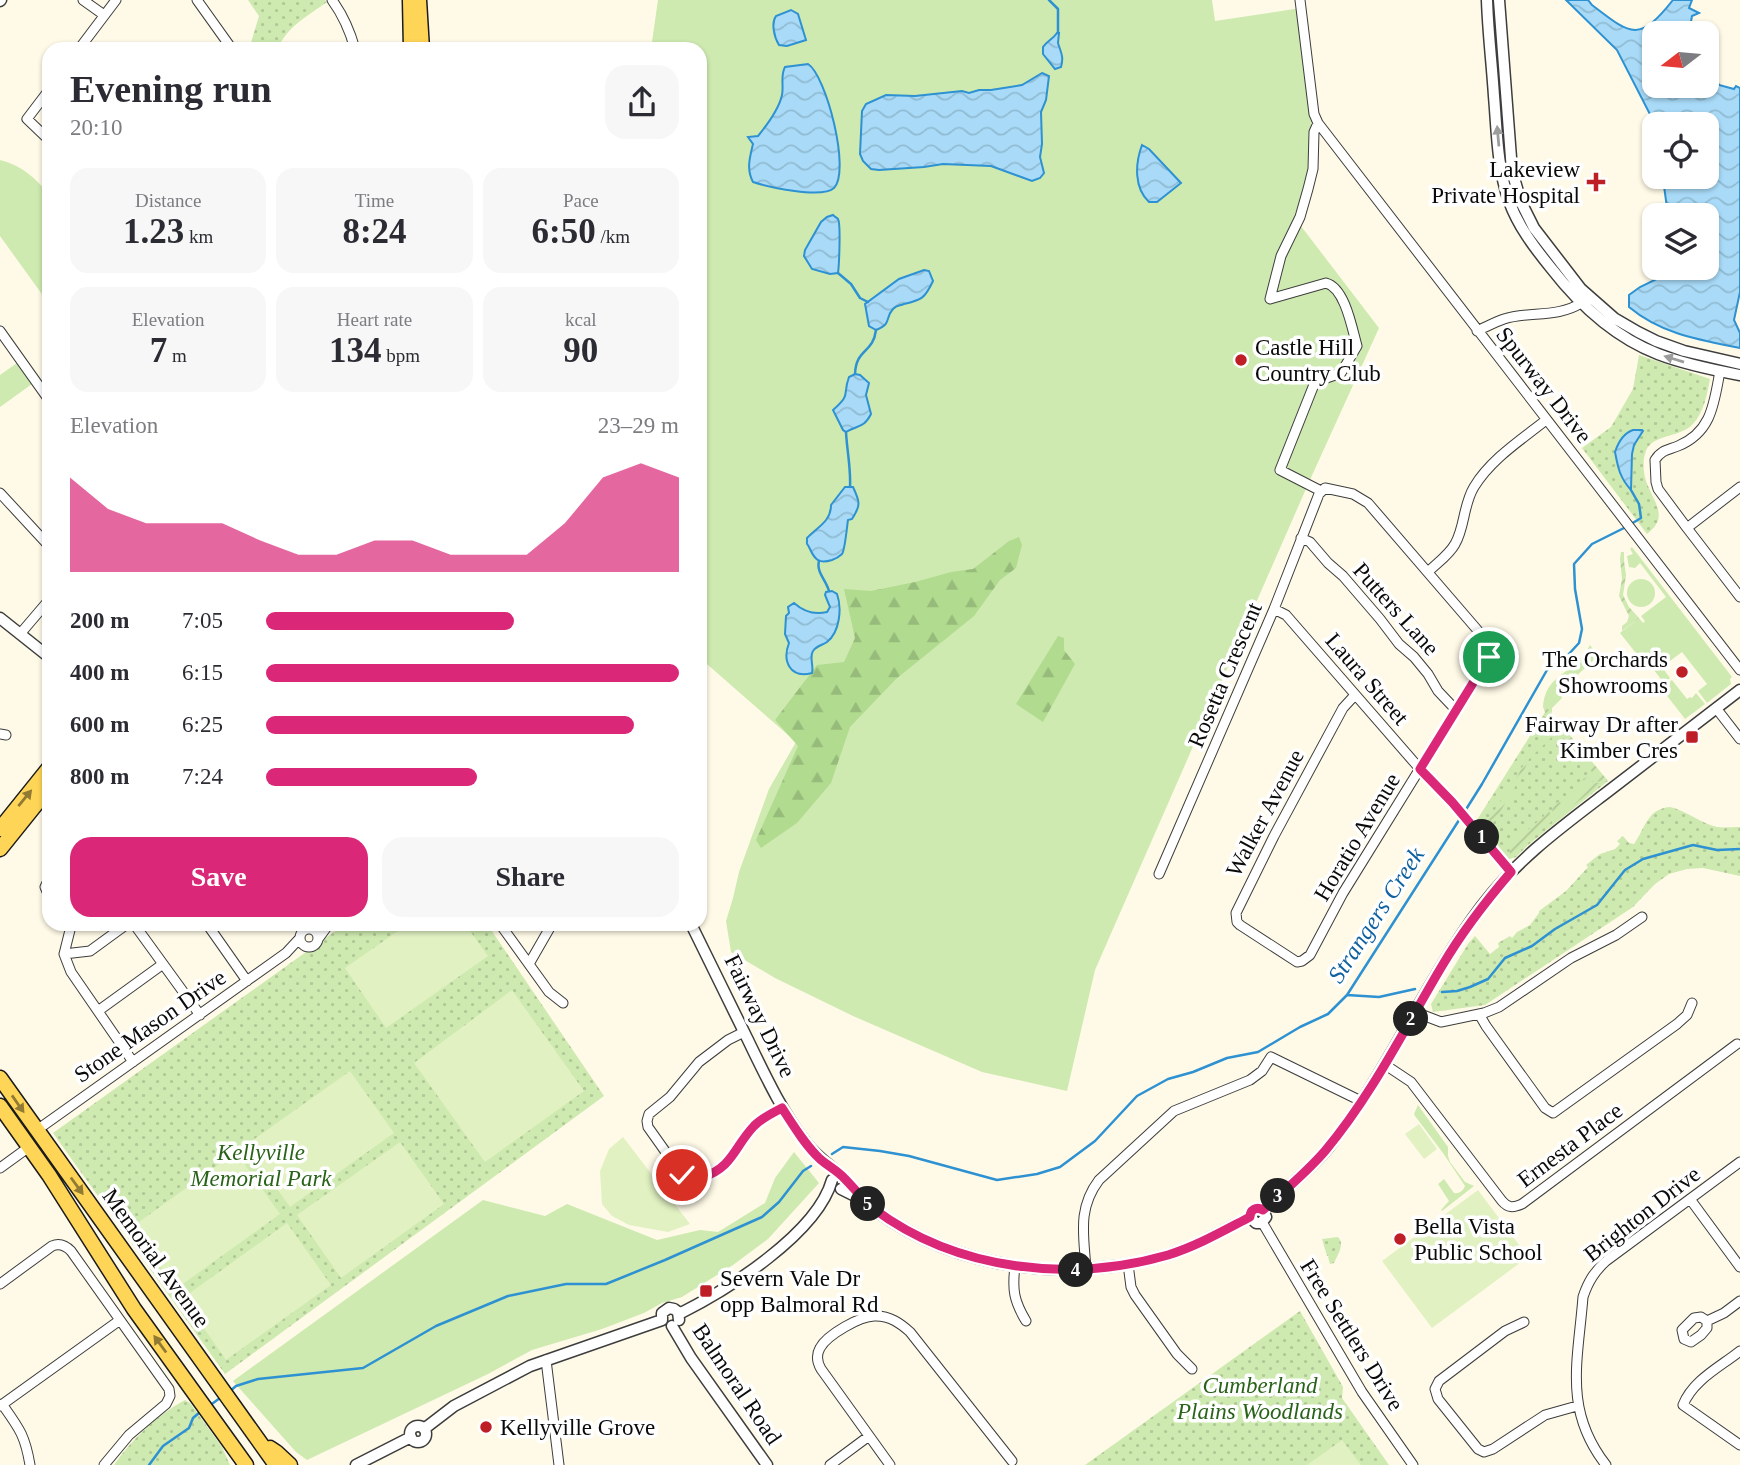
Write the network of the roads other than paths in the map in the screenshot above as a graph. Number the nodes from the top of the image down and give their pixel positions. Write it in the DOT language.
graph roads {
  1 [pos="83,0"];
  2 [pos="116,0"];
  3 [pos="197,0"];
  4 [pos="332,0"];
  5 [pos="410,0"];
  6 [pos="419,0"];
  7 [pos="1300,0"];
  8 [pos="1487,0"];
  9 [pos="1499,0"];
  10 [pos="104,15"];
  11 [pos="84,42"];
  12 [pos="227,42"];
  13 [pos="353,42"];
  14 [pos="411,42"];
  15 [pos="422,42"];
  16 [pos="42,99"];
  17 [pos="1318,123"];
  18 [pos="42,133"];
  19 [pos="1271,288"];
  20 [pos="1581,303"];
  21 [pos="0,331"];
  22 [pos="1478,331"];
  23 [pos="1740,364"];
  24 [pos="1720,371"];
  25 [pos="1740,375"];
  26 [pos="42,390"];
  27 [pos="1546,419"];
  28 [pos="1740,488"];
  29 [pos="1322,490"];
  30 [pos="0,494"];
  31 [pos="1687,528"];
  32 [pos="1301,538"];
  33 [pos="42,539"];
  34 [pos="1428,572"];
  35 [pos="1740,597"];
  36 [pos="42,608"];
  37 [pos="1274,609"];
  38 [pos="0,618"];
  39 [pos="20,634"];
  40 [pos="42,651"];
  41 [pos="1740,670"];
  42 [pos="1740,690"];
  43 [pos="1355,695"];
  44 [pos="1716,708"];
  45 [pos="1456,710"];
  46 [pos="1740,739"];
  47 [pos="1420,769"];
  48 [pos="42,777"];
  49 [pos="42,797"];
  50 [pos="0,829"];
  51 [pos="0,849"];
  52 [pos="1511,872"];
  53 [pos="1159,874"];
  54 [pos="1642,916"];
  55 [pos="70,931"];
  56 [pos="117,931"];
  57 [pos="139,931"];
  58 [pos="212,931"];
  59 [pos="324,931"];
  60 [pos="505,931"];
  61 [pos="548,931"];
  62 [pos="694,931"];
  63 [pos="302,932"];
  64 [pos="318,939"];
  65 [pos="1267,943"];
  66 [pos="64,954"];
  67 [pos="163,964"];
  68 [pos="529,964"];
  69 [pos="247,981"];
  70 [pos="563,1003"];
  71 [pos="1692,1003"];
  72 [pos="98,1011"];
  73 [pos="1416,1012"];
  74 [pos="1479,1014"];
  75 [pos="200,1015"];
  76 [pos="744,1032"];
  77 [pos="1737,1044"];
  78 [pos="133,1062"];
  79 [pos="1384,1064"];
  80 [pos="0,1079"];
  81 [pos="1361,1101"];
  82 [pos="0,1106"];
  83 [pos="782,1108"];
  84 [pos="37,1130"];
  85 [pos="29,1147"];
  86 [pos="1740,1162"];
  87 [pos="0,1168"];
  88 [pos="839,1183"];
  89 [pos="1690,1199"];
  90 [pos="1263,1210"];
  91 [pos="1250,1217"];
  92 [pos="1262,1222"];
  93 [pos="1128,1264"];
  94 [pos="1015,1266"];
  95 [pos="1740,1267"];
  96 [pos="1086,1269"];
  97 [pos="0,1283"];
  98 [pos="1740,1301"];
  99 [pos="679,1314"];
  100 [pos="120,1320"];
  101 [pos="662,1320"];
  102 [pos="1026,1321"];
  103 [pos="1707,1321"];
  104 [pos="1524,1322"];
  105 [pos="672,1326"];
  106 [pos="1740,1351"];
  107 [pos="546,1360"];
  108 [pos="1192,1369"];
  109 [pos="1,1405"];
  110 [pos="1577,1406"];
  111 [pos="869,1436"];
  112 [pos="260,1442"];
  113 [pos="1740,1445"];
  114 [pos="1484,1452"];
  115 [pos="1012,1461"];
  116 [pos="1484,1463"];
  117 [pos="30,1465"];
  118 [pos="104,1465"];
  119 [pos="246,1465"];
  120 [pos="276,1465"];
  121 [pos="290,1465"];
  122 [pos="356,1465"];
  123 [pos="559,1465"];
  124 [pos="767,1465"];
  125 [pos="830,1465"];
  126 [pos="890,1465"];
  127 [pos="1413,1465"];
  128 [pos="1606,1465"];
  1 -- 10 [label="street"];
  2 -- 10 [label="street"];
  3 -- 12 [label="street"];
  4 -- 13 [label="street"];
  5 -- 14 [label="main road"];
  6 -- 15 [label="main road"];
  7 -- 17 [label="street, Spurway Drive"];
  20 -- 8 [label="street, one-way"];
  9 -- 23 [label="street"];
  10 -- 11 [label="street"];
  16 -- 18 [label="street"];
  17 -- 19 [label="street, Spurway Drive"];
  17 -- 22 [label="street, Spurway Drive"];
  19 -- 29 [label="street, Horatio Avenue"];
  20 -- 22 [label="street"];
  24 -- 20 [label="street, one-way"];
  21 -- 26 [label="street"];
  22 -- 27 [label="street, Spurway Drive"];
  24 -- 25 [label="street"];
  24 -- 31 [label="street"];
  27 -- 34 [label="street"];
  27 -- 41 [label="street, Spurway Drive"];
  28 -- 31 [label="street"];
  29 -- 32 [label="street, Rosetta Crescent"];
  29 -- 34 [label="street, Horatio Avenue"];
  30 -- 33 [label="street"];
  31 -- 35 [label="street"];
  32 -- 37 [label="street, Rosetta Crescent"];
  32 -- 45 [label="street, Putters Lane"];
  34 -- 45 [label="street, Horatio Avenue"];
  36 -- 39 [label="street"];
  37 -- 43 [label="street, Laura Street"];
  37 -- 53 [label="street, Rosetta Crescent"];
  38 -- 39 [label="street"];
  39 -- 40 [label="street"];
  42 -- 44 [label="street"];
  43 -- 47 [label="street, Laura Street"];
  43 -- 65 [label="street, Walker Avenue"];
  44 -- 46 [label="street"];
  44 -- 52 [label="street"];
  45 -- 47 [label="street, Horatio Avenue"];
  47 -- 52 [label="street, Laura Street"];
  47 -- 65 [label="street, Horatio Avenue"];
  50 -- 48 [label="main road, one-way"];
  49 -- 51 [label="main road"];
  52 -- 73 [label="street"];
  54 -- 74 [label="street"];
  55 -- 66 [label="street"];
  56 -- 66 [label="street"];
  57 -- 67 [label="street"];
  58 -- 69 [label="street"];
  59 -- 64 [label="street"];
  60 -- 68 [label="street"];
  61 -- 68 [label="street"];
  62 -- 76 [label="street, Fairway Drive"];
  63 -- 64 [label="street"];
  63 -- 64 [label="street"];
  63 -- 69 [label="street, Stone Mason Drive"];
  66 -- 72 [label="street"];
  67 -- 72 [label="street"];
  67 -- 75 [label="street"];
  68 -- 70 [label="street"];
  69 -- 75 [label="street, Stone Mason Drive"];
  71 -- 74 [label="street"];
  72 -- 78 [label="street"];
  73 -- 74 [label="street"];
  73 -- 79 [label="street"];
  75 -- 78 [label="street, Stone Mason Drive"];
  76 -- 83 [label="street, Fairway Drive"];
  76 -- 83 [label="street"];
  77 -- 79 [label="street, Ernesta Place"];
  78 -- 84 [label="street, Stone Mason Drive"];
  79 -- 81 [label="street"];
  80 -- 84 [label="main road, Memorial Avenue, one-way"];
  81 -- 90 [label="street"];
  81 -- 96 [label="street"];
  82 -- 85 [label="main road, Memorial Avenue"];
  83 -- 88 [label="street, Fairway Drive"];
  84 -- 112 [label="main road, Memorial Avenue, one-way"];
  85 -- 87 [label="street"];
  119 -- 85 [label="main road, Memorial Avenue, one-way"];
  86 -- 89 [label="street, Brighton Drive"];
  88 -- 94 [label="street, Fairway Drive"];
  88 -- 99 [label="street"];
  89 -- 95 [label="street"];
  89 -- 110 [label="street, Brighton Drive"];
  90 -- 91 [label="street"];
  90 -- 92 [label="street"];
  91 -- 92 [label="street"];
  91 -- 93 [label="street, Fairway Drive"];
  92 -- 127 [label="street, Free Settlers Drive"];
  93 -- 96 [label="street, Fairway Drive"];
  93 -- 108 [label="street"];
  94 -- 96 [label="street, Fairway Drive"];
  94 -- 102 [label="street"];
  97 -- 100 [label="street"];
  98 -- 103 [label="street"];
  99 -- 101 [label="street"];
  99 -- 105 [label="street"];
  100 -- 109 [label="street"];
  100 -- 118 [label="street"];
  101 -- 105 [label="street"];
  101 -- 107 [label="street"];
  104 -- 114 [label="street"];
  105 -- 124 [label="street, Balmoral Road"];
  106 -- 113 [label="street"];
  107 -- 122 [label="street"];
  107 -- 123 [label="street"];
  109 -- 117 [label="street"];
  110 -- 114 [label="street"];
  110 -- 128 [label="street, Brighton Drive"];
  111 -- 115 [label="street"];
  111 -- 125 [label="street"];
  111 -- 126 [label="street"];
  112 -- 120 [label="main road, Memorial Avenue"];
  112 -- 121 [label="main road"];
  114 -- 116 [label="street"];
}
